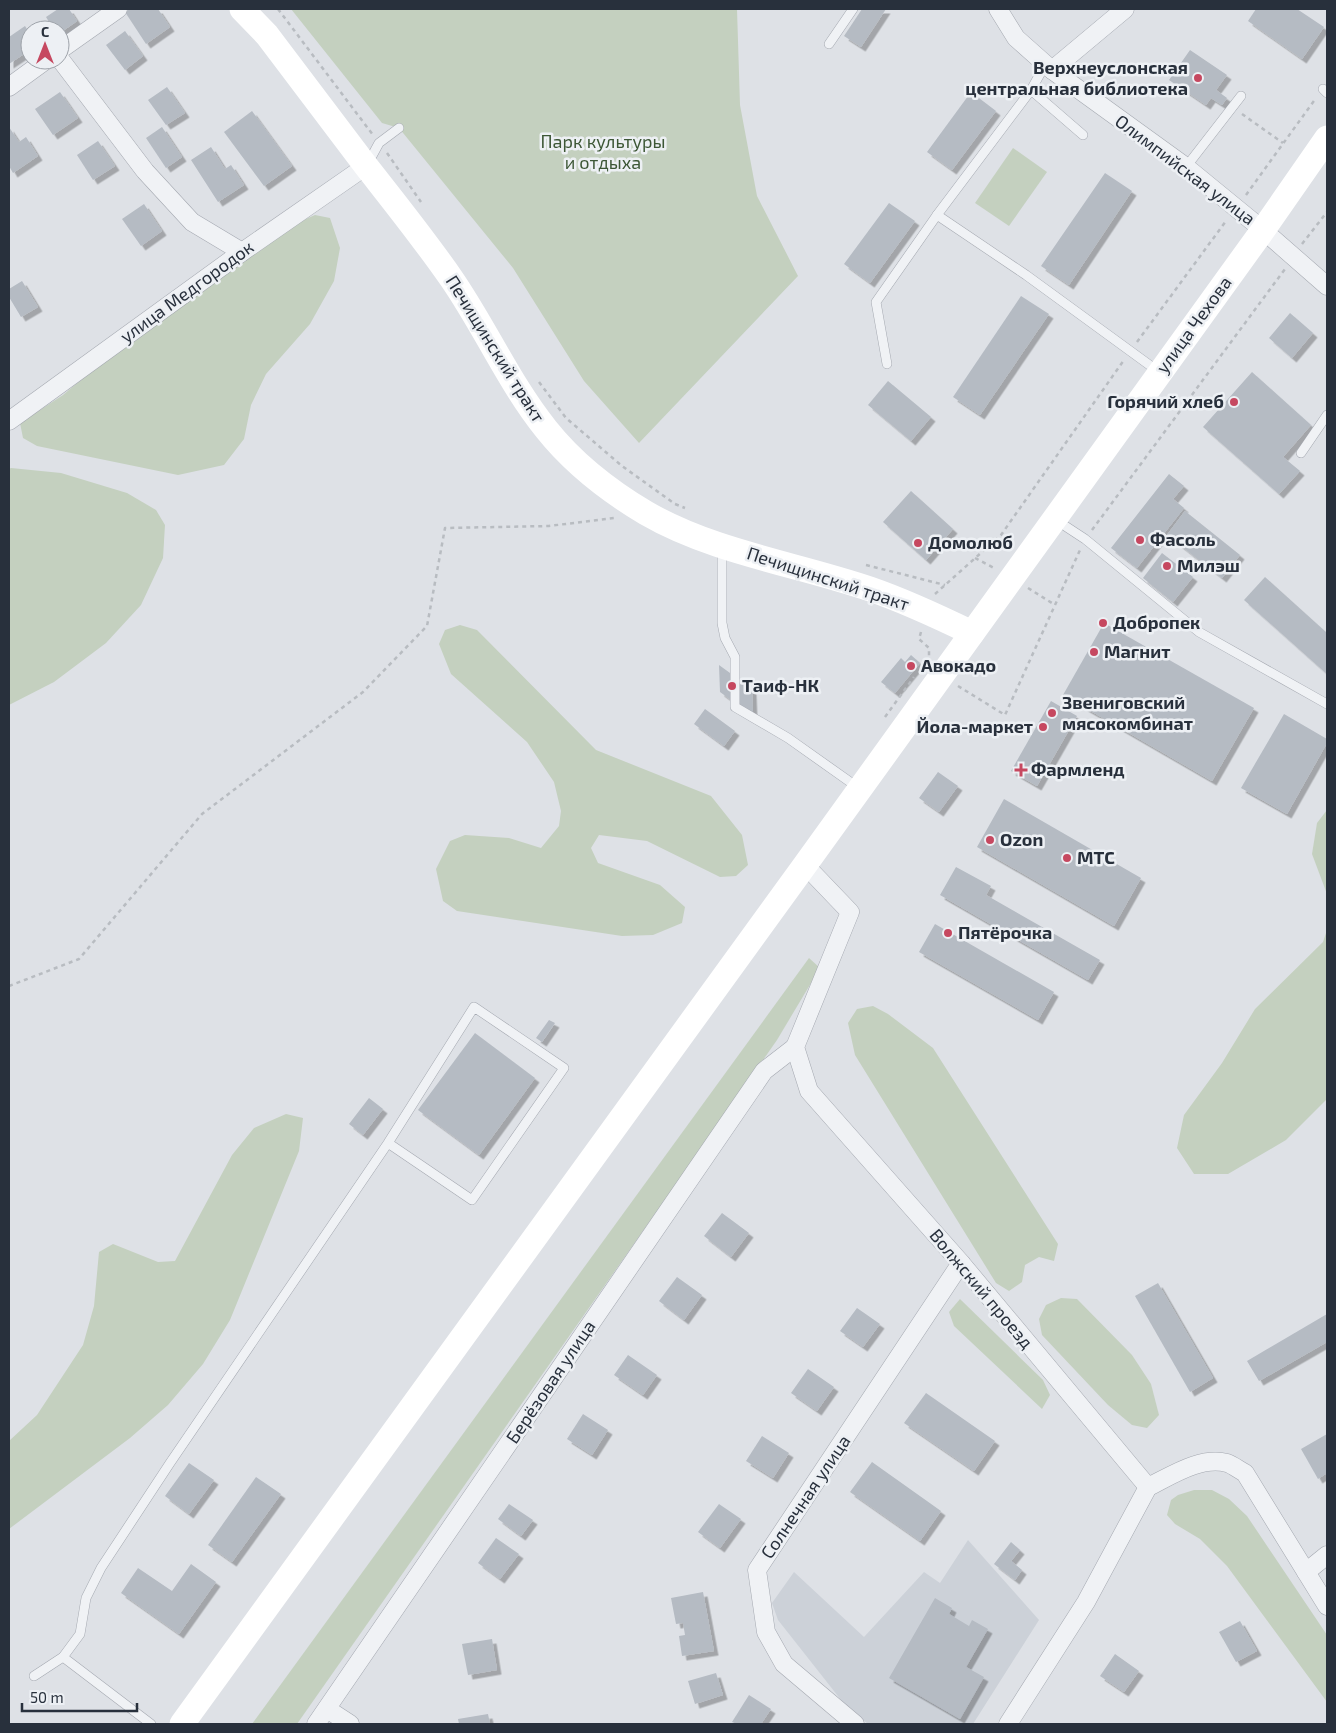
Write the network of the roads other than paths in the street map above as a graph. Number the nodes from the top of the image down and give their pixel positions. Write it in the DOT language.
graph roads {
  1 [pos="118,9"];
  2 [pos="242,9"];
  3 [pos="853,9"];
  4 [pos="998,9"];
  5 [pos="1125,9"];
  6 [pos="70,43"];
  7 [pos="829,44"];
  8 [pos="1048,67"];
  9 [pos="32,70"];
  10 [pos="68,70"];
  11 [pos="9,87"];
  12 [pos="1031,90"];
  13 [pos="1241,96"];
  14 [pos="399,128"];
  15 [pos="1083,135"];
  16 [pos="1327,138"];
  17 [pos="366,166"];
  18 [pos="1186,167"];
  19 [pos="937,215"];
  20 [pos="1263,230"];
  21 [pos="242,252"];
  22 [pos="1327,286"];
  23 [pos="887,364"];
  24 [pos="1160,373"];
  25 [pos="1327,415"];
  26 [pos="9,421"];
  27 [pos="1301,453"];
  28 [pos="1054,519"];
  29 [pos="723,546"];
  30 [pos="972,633"];
  31 [pos="1327,704"];
  32 [pos="860,789"];
  33 [pos="805,865"];
  34 [pos="795,1047"];
  35 [pos="388,1143"];
  36 [pos="961,1264"];
  37 [pos="1148,1487"];
  38 [pos="1327,1555"];
  39 [pos="1306,1572"];
  40 [pos="1327,1606"];
  41 [pos="63,1657"];
  42 [pos="34,1676"];
  43 [pos="327,1709"];
  44 [pos="151,1724"];
  45 [pos="182,1724"];
  46 [pos="316,1724"];
  47 [pos="350,1724"];
  48 [pos="855,1724"];
  49 [pos="1008,1724"];
  1 -- 6 [label="street"];
  2 -- 17 [label="street, Печищинский тракт"];
  3 -- 7 [label="lane"];
  4 -- 8 [label="street, Олимпийская улица"];
  5 -- 8 [label="street"];
  8 -- 12 [label="lane"];
  8 -- 18 [label="street, Олимпийская улица"];
  9 -- 11 [label="street"];
  10 -- 21 [label="street"];
  12 -- 15 [label="lane"];
  12 -- 19 [label="lane"];
  13 -- 18 [label="lane"];
  14 -- 17 [label="lane"];
  16 -- 20 [label="street, улица Чехова"];
  17 -- 21 [label="street, улица Медгородок"];
  17 -- 29 [label="street, Печищинский тракт"];
  18 -- 20 [label="street, Олимпийская улица"];
  19 -- 23 [label="lane"];
  19 -- 24 [label="lane"];
  20 -- 22 [label="street, Олимпийская улица"];
  20 -- 24 [label="street, улица Чехова"];
  21 -- 26 [label="street, улица Медгородок"];
  24 -- 28 [label="street, улица Чехова"];
  25 -- 27 [label="lane"];
  28 -- 30 [label="street, улица Чехова"];
  28 -- 31 [label="lane"];
  29 -- 30 [label="street, Печищинский тракт"];
  29 -- 32 [label="lane"];
  30 -- 32 [label="street, улица Чехова"];
  32 -- 33 [label="street, улица Чехова"];
  33 -- 34 [label="street"];
  33 -- 45 [label="street, улица Чехова"];
  34 -- 36 [label="street, Волжский проезд"];
  34 -- 43 [label="street, Берёзовая улица"];
  35 -- 35 [label="lane"];
  35 -- 41 [label="lane"];
  36 -- 37 [label="street, Волжский проезд"];
  36 -- 48 [label="street, Солнечная улица"];
  37 -- 39 [label="street"];
  37 -- 49 [label="street"];
  38 -- 39 [label="street"];
  39 -- 40 [label="street"];
  41 -- 42 [label="lane"];
  41 -- 44 [label="lane"];
  43 -- 46 [label="street, Берёзовая улица"];
  43 -- 47 [label="street"];
}
